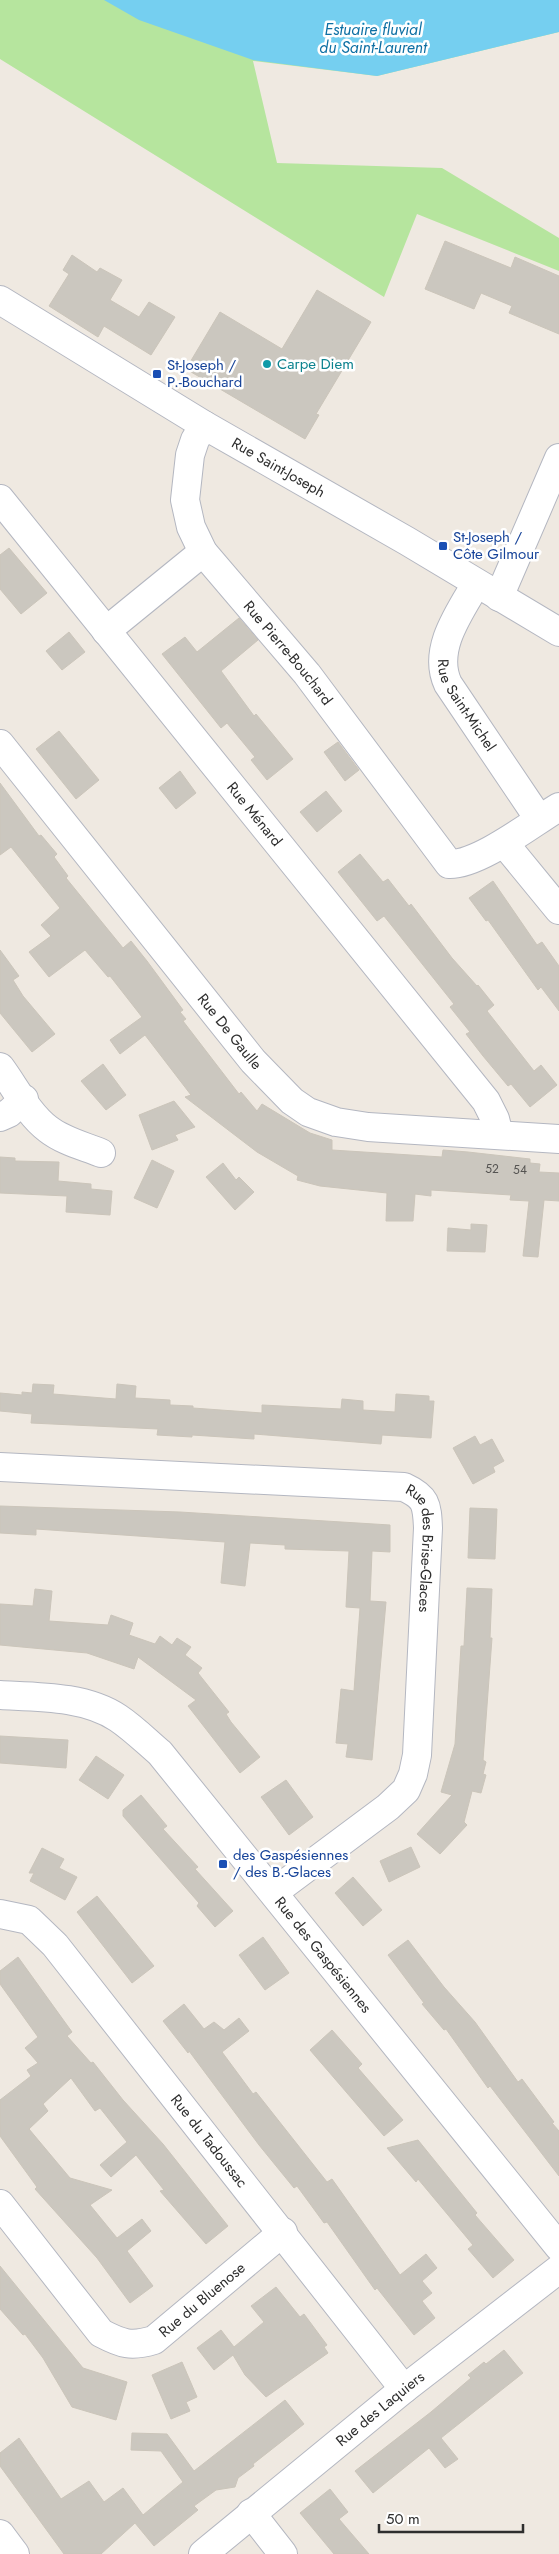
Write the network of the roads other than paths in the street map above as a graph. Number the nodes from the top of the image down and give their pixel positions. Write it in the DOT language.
graph roads {
  1 [pos="0,300"];
  2 [pos="204,425"];
  3 [pos="559,458"];
  4 [pos="0,500"];
  5 [pos="203,552"];
  6 [pos="476,584"];
  7 [pos="499,598"];
  8 [pos="106,631"];
  9 [pos="559,632"];
  10 [pos="0,744"];
  11 [pos="549,813"];
  12 [pos="504,843"];
  13 [pos="449,864"];
  14 [pos="559,910"];
  15 [pos="0,1067"];
  16 [pos="24,1099"];
  17 [pos="0,1117"];
  18 [pos="499,1135"];
  19 [pos="559,1140"];
  20 [pos="102,1153"];
  21 [pos="0,1467"];
  22 [pos="0,1695"];
  23 [pos="274,1892"];
  24 [pos="0,1914"];
  25 [pos="0,2204"];
  26 [pos="282,2232"];
  27 [pos="559,2247"];
  28 [pos="559,2269"];
  29 [pos="404,2389"];
  30 [pos="251,2513"];
  31 [pos="0,2534"];
  32 [pos="15,2554"];
  33 [pos="204,2554"];
  34 [pos="283,2554"];
  1 -- 2 [label="street, Rue Saint-Joseph"];
  2 -- 5 [label="street, Rue Pierre-Bouchard"];
  2 -- 6 [label="street, Rue Saint-Joseph"];
  3 -- 7 [label="street"];
  4 -- 8 [label="street, Rue Ménard"];
  5 -- 8 [label="street"];
  5 -- 13 [label="street, Rue Pierre-Bouchard"];
  6 -- 7 [label="street, Rue Saint-Joseph"];
  6 -- 11 [label="street, Rue Saint-Michel"];
  7 -- 9 [label="street, Rue Saint-Joseph"];
  8 -- 18 [label="street, Rue Ménard"];
  10 -- 18 [label="street, Rue De Gaulle"];
  11 -- 12 [label="street, Rue Saint-Michel"];
  12 -- 13 [label="street, Rue Saint-Michel"];
  12 -- 14 [label="street"];
  15 -- 16 [label="street"];
  16 -- 17 [label="street"];
  16 -- 20 [label="street"];
  18 -- 19 [label="street, Rue De Gaulle"];
  21 -- 23 [label="street, Rue des Brise-Glaces"];
  22 -- 23 [label="street, Rue des Gaspésiennes"];
  23 -- 27 [label="street, Rue des Gaspésiennes"];
  24 -- 26 [label="street, Rue du Tadoussac"];
  25 -- 26 [label="street, Rue du Bluenose"];
  26 -- 29 [label="street, Rue du Tadoussac"];
  28 -- 29 [label="street, Rue des Laquiers"];
  29 -- 30 [label="street, Rue des Laquiers"];
  30 -- 33 [label="street, Rue des Laquiers"];
  30 -- 34 [label="street"];
  31 -- 32 [label="street"];
}
